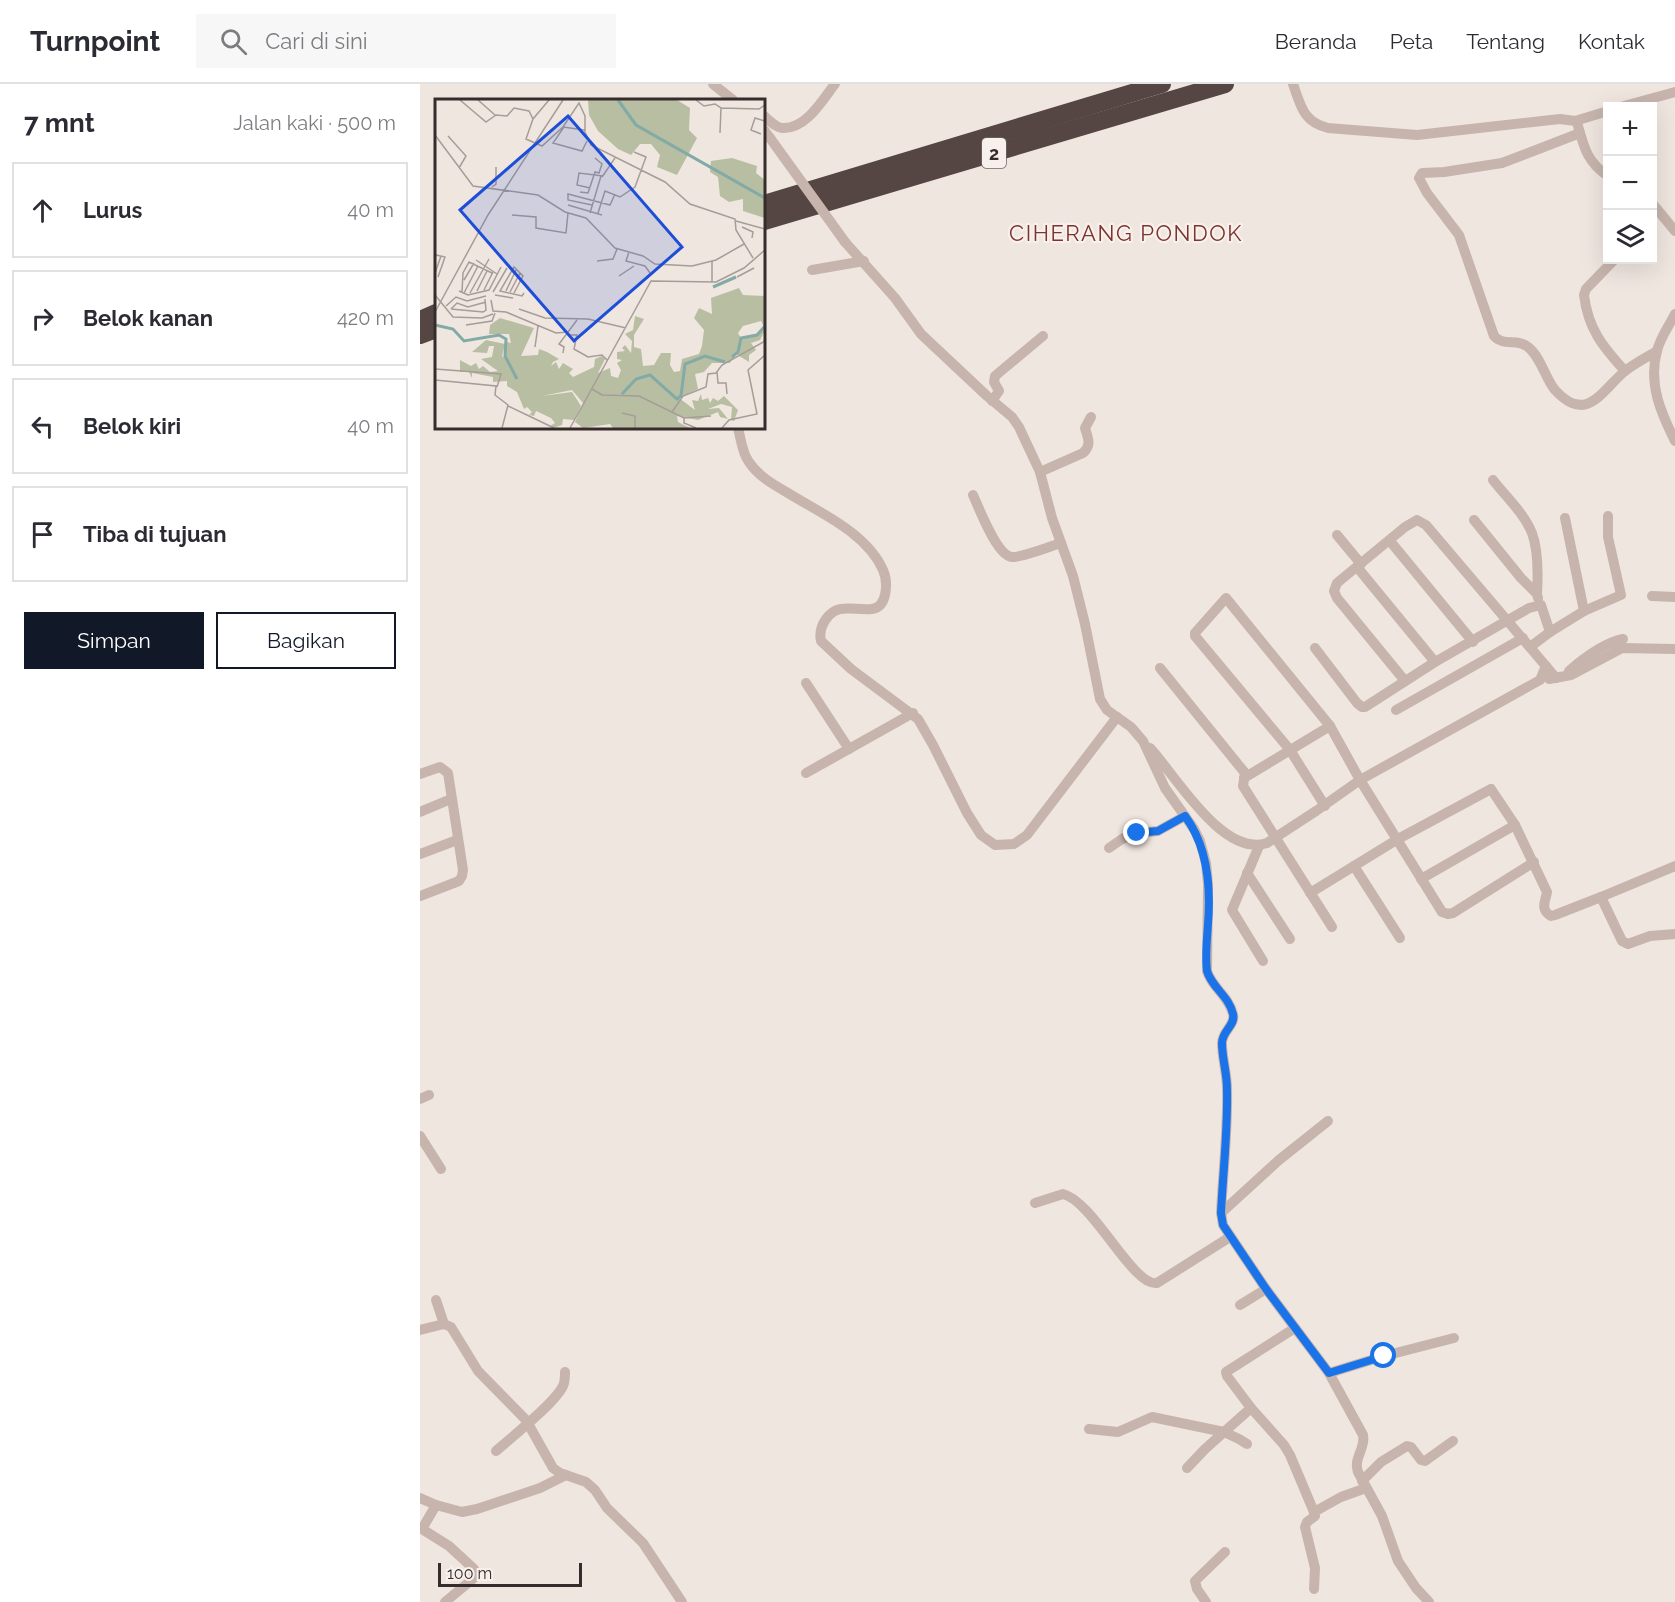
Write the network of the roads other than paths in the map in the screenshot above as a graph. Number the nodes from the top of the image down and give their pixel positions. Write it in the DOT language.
graph roads {
  1 [pos="713,84"];
  2 [pos="835,84"];
  3 [pos="1162,84"];
  4 [pos="1225,84"];
  5 [pos="1293,84"];
  6 [pos="1675,92"];
  7 [pos="731,98"];
  8 [pos="1639,102"];
  9 [pos="1603,113"];
  10 [pos="765,117"];
  11 [pos="1575,121"];
  12 [pos="1580,133"];
  13 [pos="767,134"];
  14 [pos="1603,172"];
  15 [pos="765,204"];
  16 [pos="1657,208"];
  17 [pos="765,221"];
  18 [pos="1675,231"];
  19 [pos="864,261"];
  20 [pos="1610,264"];
  21 [pos="812,270"];
  22 [pos="435,313"];
  23 [pos="1675,314"];
  24 [pos="420,320"];
  25 [pos="435,329"];
  26 [pos="420,335"];
  27 [pos="1043,336"];
  28 [pos="1657,351"];
  29 [pos="1625,371"];
  30 [pos="992,401"];
  31 [pos="1091,417"];
  32 [pos="738,429"];
  33 [pos="1675,441"];
  34 [pos="1040,472"];
  35 [pos="1493,480"];
  36 [pos="973,495"];
  37 [pos="1608,516"];
  38 [pos="1566,518"];
  39 [pos="1474,520"];
  40 [pos="1337,535"];
  41 [pos="1390,541"];
  42 [pos="1061,543"];
  43 [pos="1359,565"];
  44 [pos="1537,594"];
  45 [pos="1652,596"];
  46 [pos="1675,597"];
  47 [pos="1541,605"];
  48 [pos="1584,611"];
  49 [pos="1507,620"];
  50 [pos="1550,632"];
  51 [pos="1623,639"];
  52 [pos="1473,642"];
  53 [pos="1526,643"];
  54 [pos="1315,648"];
  55 [pos="1675,649"];
  56 [pos="1435,662"];
  57 [pos="1546,666"];
  58 [pos="1160,668"];
  59 [pos="1561,677"];
  60 [pos="1405,681"];
  61 [pos="1540,681"];
  62 [pos="806,683"];
  63 [pos="1396,710"];
  64 [pos="913,713"];
  65 [pos="1118,717"];
  66 [pos="1330,726"];
  67 [pos="1143,741"];
  68 [pos="849,749"];
  69 [pos="1290,750"];
  70 [pos="806,773"];
  71 [pos="420,774"];
  72 [pos="1244,778"];
  73 [pos="1360,780"];
  74 [pos="451,800"];
  75 [pos="1325,806"];
  76 [pos="420,812"];
  77 [pos="1185,816"];
  78 [pos="1515,825"];
  79 [pos="1275,838"];
  80 [pos="1398,839"];
  81 [pos="457,840"];
  82 [pos="1258,846"];
  83 [pos="1108,848"];
  84 [pos="420,854"];
  85 [pos="1534,862"];
  86 [pos="1354,866"];
  87 [pos="1675,866"];
  88 [pos="1247,873"];
  89 [pos="1421,879"];
  90 [pos="1310,893"];
  91 [pos="420,896"];
  92 [pos="1601,897"];
  93 [pos="1332,927"];
  94 [pos="1675,934"];
  95 [pos="1400,938"];
  96 [pos="1290,939"];
  97 [pos="1263,962"];
  98 [pos="1328,1121"];
  99 [pos="420,1137"];
  100 [pos="441,1169"];
  101 [pos="1035,1203"];
  102 [pos="1221,1213"];
  103 [pos="1230,1237"];
  104 [pos="1266,1289"];
  105 [pos="436,1300"];
  106 [pos="1240,1305"];
  107 [pos="444,1324"];
  108 [pos="1295,1328"];
  109 [pos="420,1330"];
  110 [pos="1454,1338"];
  111 [pos="565,1372"];
  112 [pos="1329,1373"];
  113 [pos="1251,1408"];
  114 [pos="528,1424"];
  115 [pos="1089,1429"];
  116 [pos="1224,1432"];
  117 [pos="1453,1441"];
  118 [pos="1247,1444"];
  119 [pos="496,1451"];
  120 [pos="1187,1468"];
  121 [pos="566,1475"];
  122 [pos="1364,1485"];
  123 [pos="420,1498"];
  124 [pos="436,1505"];
  125 [pos="1314,1512"];
  126 [pos="421,1528"];
  127 [pos="1225,1552"];
  128 [pos="1314,1589"];
  129 [pos="445,1602"];
  130 [pos="682,1602"];
  131 [pos="1206,1602"];
  132 [pos="1430,1602"];
  1 -- 7 [label="street"];
  2 -- 10 [label="street"];
  3 -- 15 [label="highway, 2"];
  4 -- 17 [label="highway, 2"];
  5 -- 11 [label="street"];
  6 -- 8 [label="street"];
  9 -- 11 [label="street"];
  11 -- 12 [label="street"];
  12 -- 14 [label="street"];
  12 -- 29 [label="street"];
  13 -- 19 [label="street, bridge"];
  16 -- 18 [label="street"];
  19 -- 21 [label="street"];
  19 -- 30 [label="street"];
  20 -- 29 [label="street"];
  22 -- 24 [label="highway"];
  23 -- 28 [label="street"];
  25 -- 26 [label="highway"];
  27 -- 30 [label="street"];
  28 -- 29 [label="street"];
  28 -- 33 [label="street"];
  30 -- 34 [label="street"];
  31 -- 34 [label="street"];
  32 -- 64 [label="street"];
  34 -- 42 [label="street"];
  35 -- 44 [label="street"];
  36 -- 42 [label="street"];
  37 -- 48 [label="street"];
  38 -- 48 [label="street"];
  39 -- 44 [label="street"];
  40 -- 43 [label="street"];
  41 -- 43 [label="street"];
  41 -- 49 [label="street"];
  41 -- 52 [label="street"];
  42 -- 65 [label="street"];
  43 -- 56 [label="street"];
  43 -- 60 [label="street"];
  44 -- 47 [label="street"];
  45 -- 46 [label="street"];
  47 -- 49 [label="street"];
  47 -- 50 [label="street"];
  48 -- 50 [label="street"];
  49 -- 52 [label="street"];
  49 -- 53 [label="street"];
  50 -- 53 [label="street"];
  51 -- 59 [label="street"];
  52 -- 56 [label="street"];
  53 -- 57 [label="street"];
  53 -- 63 [label="street"];
  54 -- 60 [label="street"];
  55 -- 59 [label="street"];
  56 -- 60 [label="street"];
  57 -- 59 [label="street"];
  57 -- 61 [label="street"];
  58 -- 72 [label="street"];
  59 -- 61 [label="street"];
  61 -- 73 [label="street"];
  62 -- 68 [label="street"];
  64 -- 65 [label="street"];
  64 -- 68 [label="street"];
  65 -- 67 [label="street"];
  66 -- 69 [label="street"];
  66 -- 69 [label="street"];
  66 -- 73 [label="street"];
  67 -- 77 [label="street"];
  67 -- 82 [label="street"];
  68 -- 70 [label="street"];
  69 -- 72 [label="street"];
  69 -- 75 [label="street"];
  71 -- 74 [label="street"];
  72 -- 79 [label="street"];
  73 -- 75 [label="street"];
  73 -- 80 [label="street"];
  74 -- 76 [label="street"];
  74 -- 81 [label="street"];
  75 -- 79 [label="street"];
  77 -- 83 [label="street"];
  77 -- 102 [label="street"];
  78 -- 80 [label="street"];
  78 -- 85 [label="street"];
  78 -- 89 [label="street"];
  79 -- 82 [label="street"];
  79 -- 90 [label="street"];
  80 -- 86 [label="street"];
  80 -- 89 [label="street"];
  81 -- 84 [label="street"];
  81 -- 91 [label="street"];
  82 -- 88 [label="street"];
  85 -- 89 [label="street"];
  85 -- 92 [label="street"];
  86 -- 90 [label="street"];
  86 -- 95 [label="street"];
  87 -- 92 [label="street"];
  88 -- 96 [label="street"];
  88 -- 97 [label="street"];
  90 -- 93 [label="street"];
  92 -- 94 [label="street"];
  98 -- 102 [label="street"];
  99 -- 100 [label="street"];
  101 -- 103 [label="street"];
  102 -- 103 [label="street"];
  103 -- 104 [label="street"];
  104 -- 106 [label="street"];
  104 -- 108 [label="street"];
  105 -- 107 [label="street"];
  107 -- 109 [label="street"];
  107 -- 114 [label="street"];
  108 -- 112 [label="street"];
  108 -- 113 [label="street"];
  110 -- 112 [label="street"];
  111 -- 114 [label="street"];
  112 -- 122 [label="street"];
  113 -- 116 [label="street"];
  113 -- 125 [label="street"];
  114 -- 119 [label="street"];
  114 -- 121 [label="street"];
  115 -- 116 [label="street"];
  116 -- 118 [label="street"];
  116 -- 120 [label="street"];
  117 -- 122 [label="street"];
  121 -- 124 [label="street"];
  121 -- 130 [label="street"];
  122 -- 125 [label="street"];
  122 -- 132 [label="street"];
  123 -- 124 [label="street"];
  124 -- 126 [label="street"];
  125 -- 128 [label="street"];
  126 -- 129 [label="street"];
  127 -- 131 [label="street"];
}
